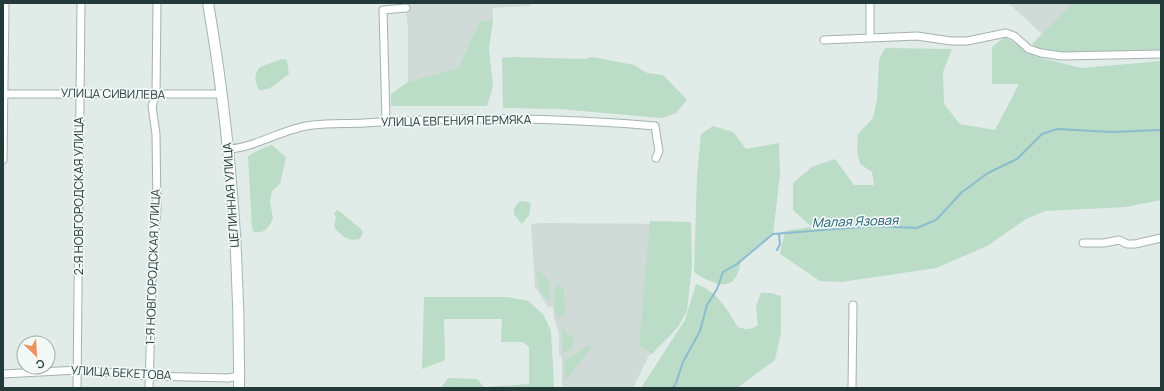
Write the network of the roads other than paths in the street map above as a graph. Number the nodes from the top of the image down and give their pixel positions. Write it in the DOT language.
graph roads {
  1 [pos="5,3"];
  2 [pos="81,3"];
  3 [pos="157,3"];
  4 [pos="208,3"];
  5 [pos="870,3"];
  6 [pos="406,8"];
  7 [pos="870,38"];
  8 [pos="824,40"];
  9 [pos="1161,54"];
  10 [pos="3,94"];
  11 [pos="79,94"];
  12 [pos="223,94"];
  13 [pos="156,95"];
  14 [pos="386,121"];
  15 [pos="229,149"];
  16 [pos="656,158"];
  17 [pos="3,160"];
  18 [pos="1161,238"];
  19 [pos="1083,243"];
  20 [pos="853,305"];
  21 [pos="78,370"];
  22 [pos="3,374"];
  23 [pos="149,376"];
  24 [pos="239,376"];
  25 [pos="77,388"];
  26 [pos="149,388"];
  27 [pos="239,388"];
  28 [pos="852,388"];
  1 -- 10 [label="street"];
  2 -- 11 [label="street, 2-Я НОВГОРОДСКАЯ УЛИЦА"];
  3 -- 13 [label="street, 1-Я НОВГОРОДСКАЯ УЛИЦА"];
  4 -- 12 [label="main road, ЦЕЛИННАЯ УЛИЦА"];
  5 -- 7 [label="street"];
  6 -- 14 [label="street"];
  7 -- 8 [label="street"];
  7 -- 9 [label="street"];
  10 -- 11 [label="street, УЛИЦА СИВИЛЕВА"];
  10 -- 17 [label="street"];
  11 -- 13 [label="street, УЛИЦА СИВИЛЕВА"];
  11 -- 21 [label="street, 2-Я НОВГОРОДСКАЯ УЛИЦА"];
  12 -- 13 [label="street, УЛИЦА СИВИЛЕВА"];
  12 -- 15 [label="main road, ЦЕЛИННАЯ УЛИЦА"];
  13 -- 23 [label="street, 1-Я НОВГОРОДСКАЯ УЛИЦА"];
  14 -- 15 [label="street, УЛИЦА ЕВГЕНИЯ ПЕРМЯКА"];
  14 -- 16 [label="street, УЛИЦА ЕВГЕНИЯ ПЕРМЯКА"];
  15 -- 24 [label="main road, ЦЕЛИННАЯ УЛИЦА"];
  18 -- 19 [label="street"];
  20 -- 28 [label="street"];
  21 -- 22 [label="street, УЛИЦА БЕКЕТОВА"];
  21 -- 23 [label="street, УЛИЦА БЕКЕТОВА"];
  21 -- 25 [label="street, 2-Я НОВГОРОДСКАЯ УЛИЦА"];
  23 -- 24 [label="street, УЛИЦА БЕКЕТОВА"];
  23 -- 26 [label="street, 1-Я НОВГОРОДСКАЯ УЛИЦА"];
  24 -- 27 [label="main road, ЦЕЛИННАЯ УЛИЦА"];
}
